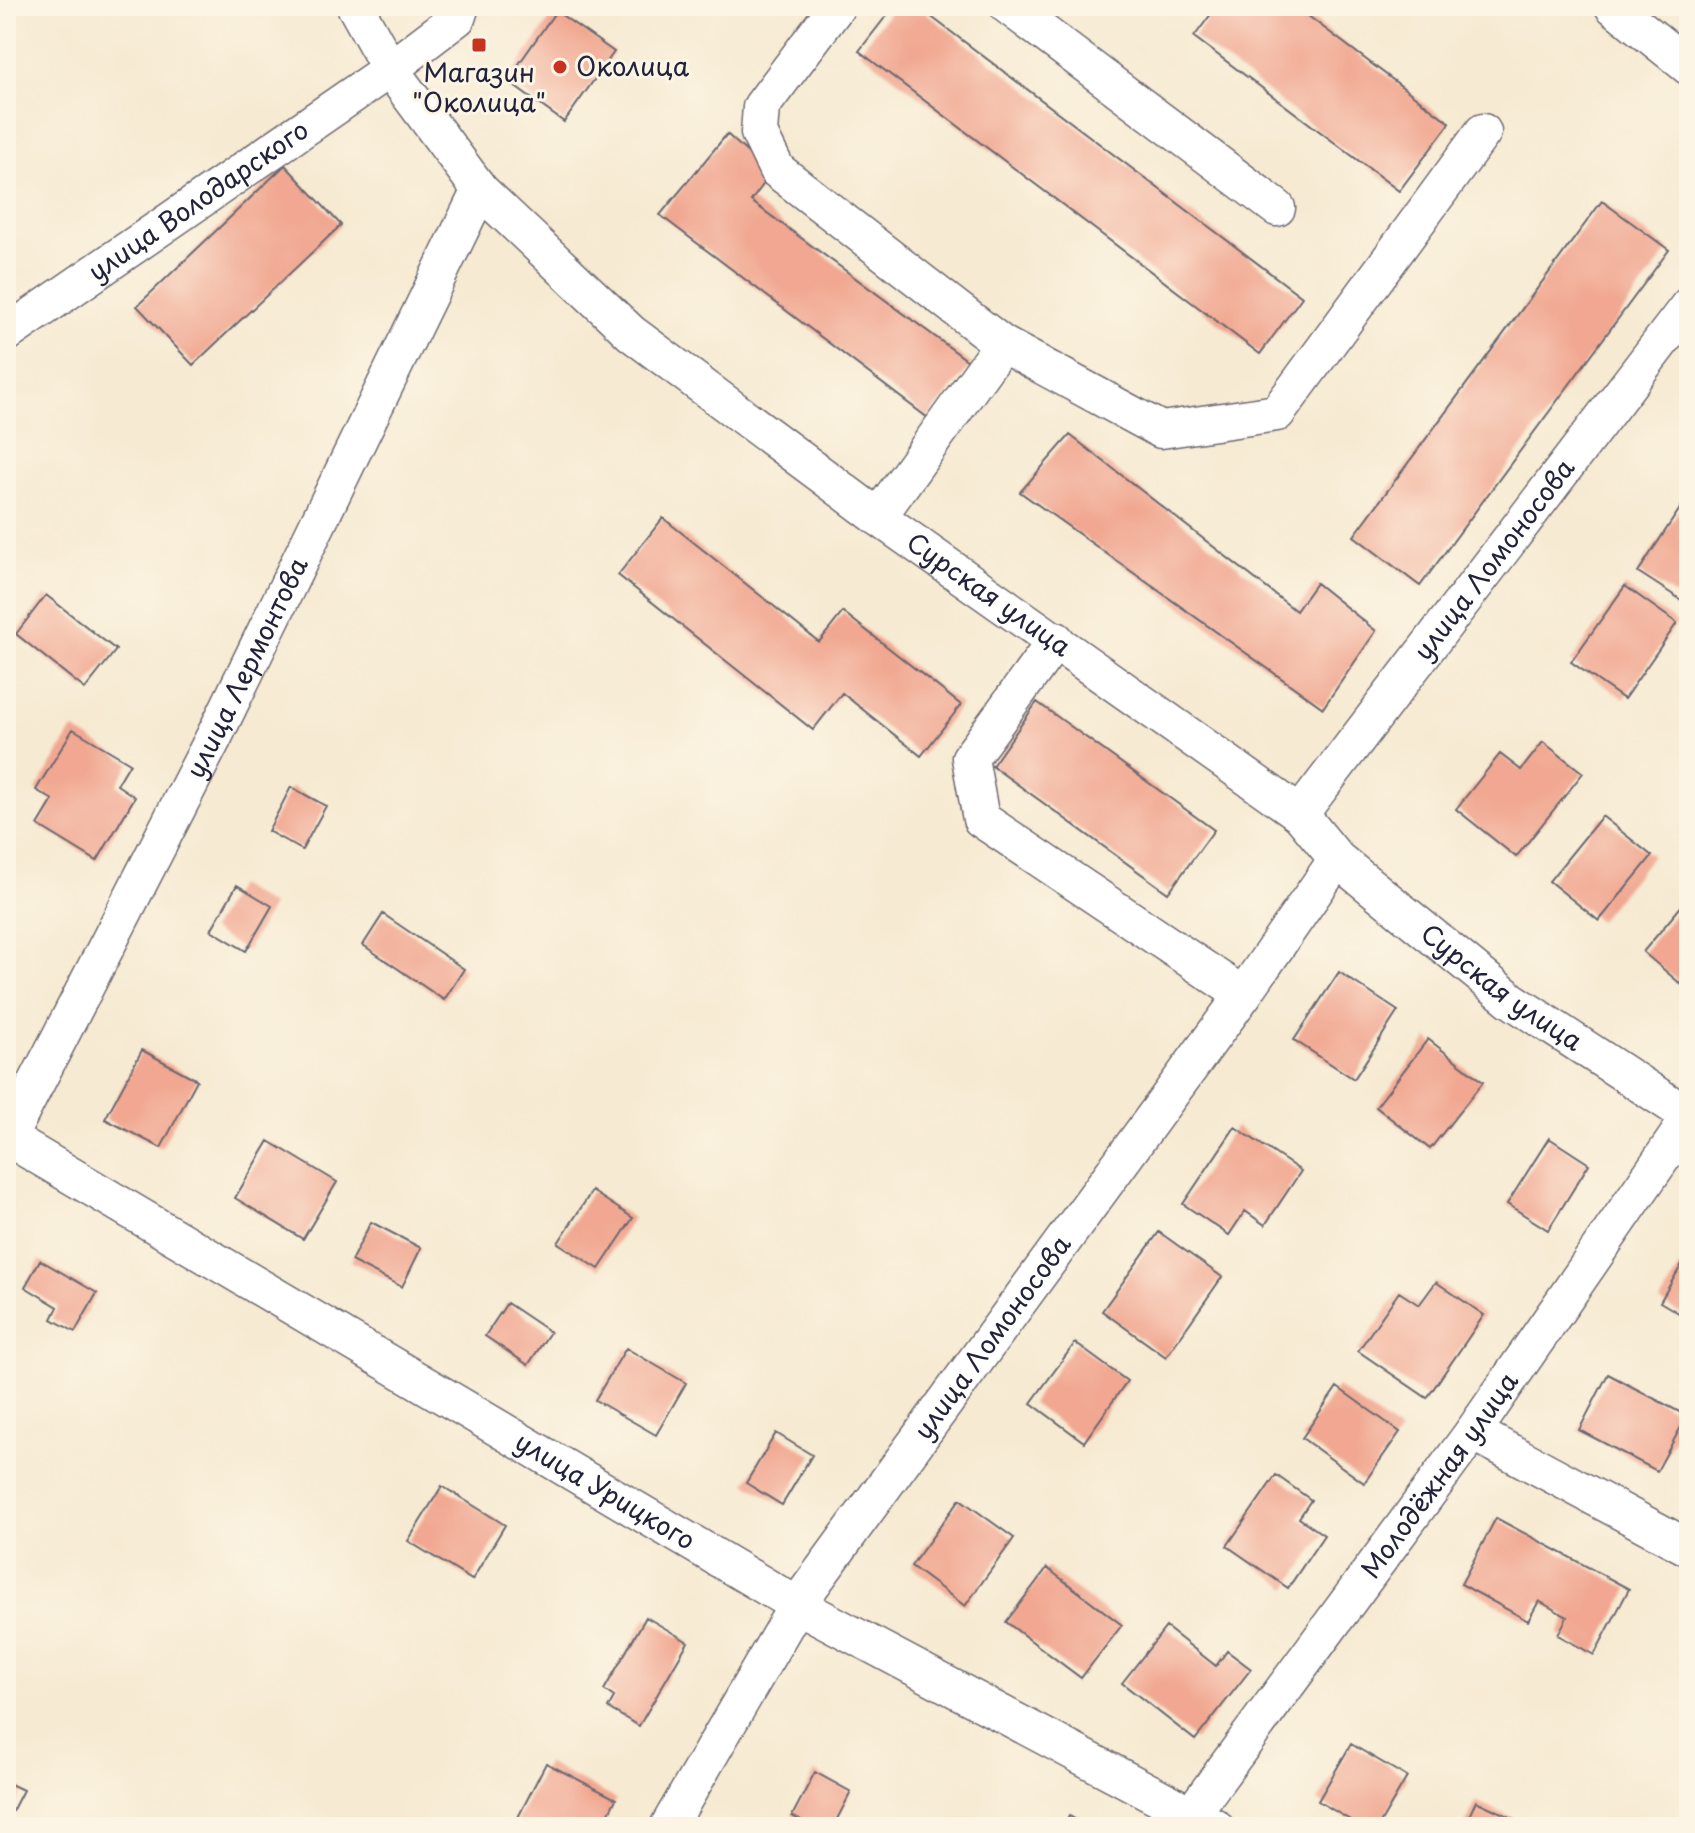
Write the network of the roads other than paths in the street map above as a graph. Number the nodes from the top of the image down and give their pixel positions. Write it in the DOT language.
graph roads {
  1 [pos="355,6"];
  2 [pos="461,6"];
  3 [pos="837,6"];
  4 [pos="1008,6"];
  5 [pos="1613,6"];
  6 [pos="1689,67"];
  7 [pos="390,69"];
  8 [pos="1483,132"];
  9 [pos="480,190"];
  10 [pos="1277,208"];
  11 [pos="1689,305"];
  12 [pos="6,334"];
  13 [pos="1002,344"];
  14 [pos="878,517"];
  15 [pos="1056,640"];
  16 [pos="1300,814"];
  17 [pos="1337,859"];
  18 [pos="1243,995"];
  19 [pos="1689,1118"];
  20 [pos="7,1139"];
  21 [pos="1473,1432"];
  22 [pos="1689,1548"];
  23 [pos="797,1605"];
  24 [pos="1196,1822"];
  25 [pos="668,1827"];
  1 -- 7 [label="street, Сурская улица"];
  2 -- 7 [label="street, улица Володарского"];
  3 -- 13 [label="street"];
  4 -- 10 [label="street"];
  5 -- 6 [label="street"];
  7 -- 9 [label="street, Сурская улица"];
  7 -- 12 [label="street, улица Володарского"];
  8 -- 13 [label="street"];
  9 -- 14 [label="street, Сурская улица"];
  9 -- 20 [label="street, улица Лермонтова"];
  11 -- 16 [label="street, улица Ломоносова"];
  13 -- 14 [label="street"];
  14 -- 15 [label="street, Сурская улица"];
  15 -- 16 [label="street, Сурская улица"];
  15 -- 18 [label="street"];
  16 -- 17 [label="street, Сурская улица"];
  17 -- 18 [label="street, улица Ломоносова"];
  17 -- 19 [label="street, Сурская улица"];
  18 -- 23 [label="street, улица Ломоносова"];
  19 -- 21 [label="street, Молодёжная улица"];
  20 -- 23 [label="street, улица Урицкого"];
  21 -- 22 [label="street"];
  21 -- 24 [label="street, Молодёжная улица"];
  23 -- 24 [label="street, улица Урицкого"];
  23 -- 25 [label="street, улица Ломоносова"];
}
